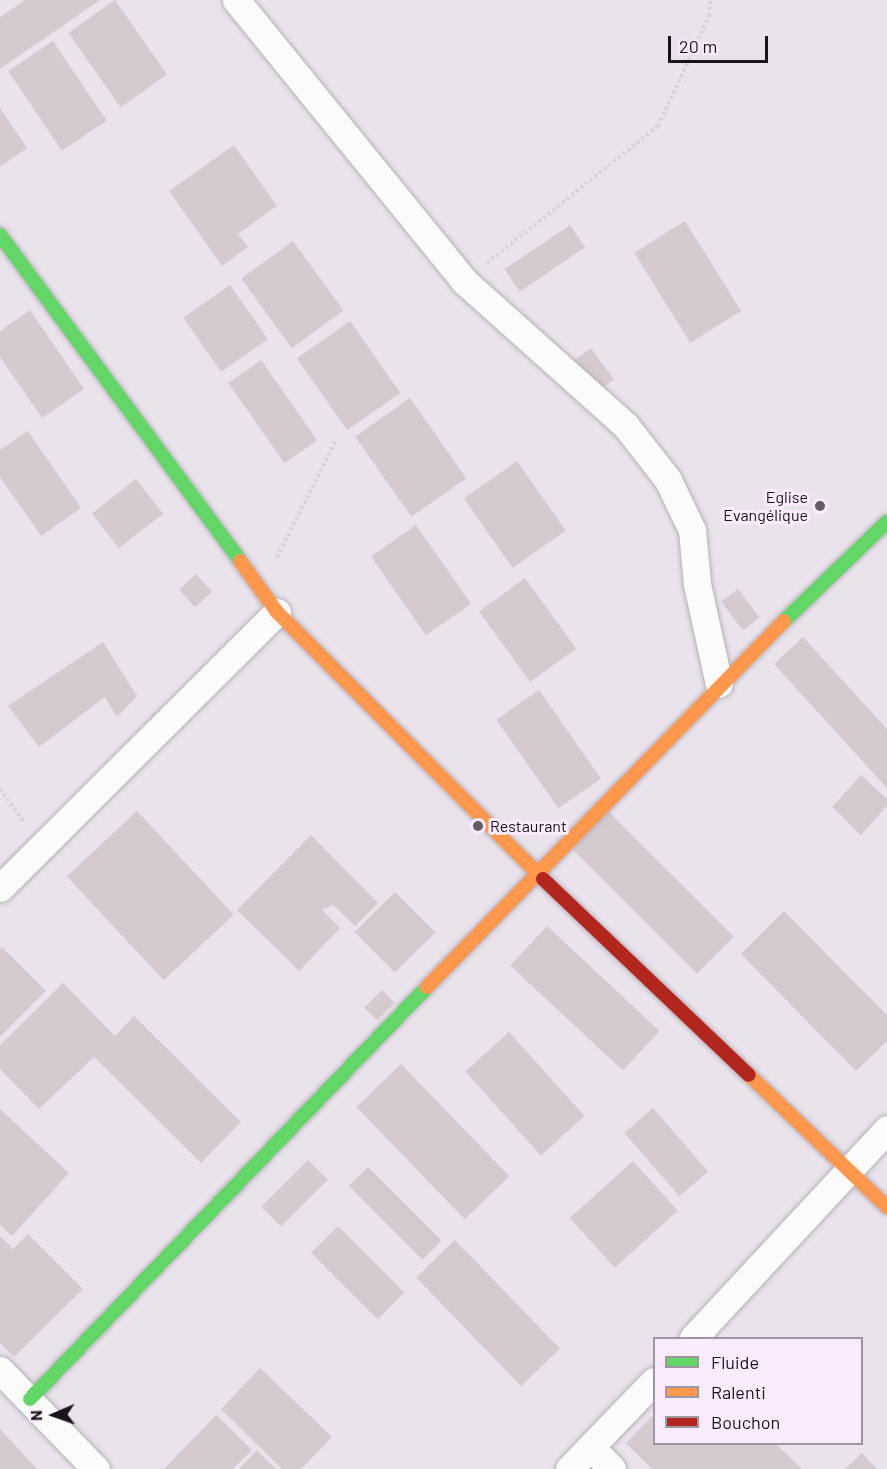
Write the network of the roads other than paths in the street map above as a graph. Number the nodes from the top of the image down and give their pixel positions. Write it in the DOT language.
graph roads {
  1 [pos="236,0"];
  2 [pos="0,235"];
  3 [pos="887,522"];
  4 [pos="277,612"];
  5 [pos="719,684"];
  6 [pos="539,875"];
  7 [pos="0,888"];
  8 [pos="887,1129"];
  9 [pos="850,1169"];
  10 [pos="887,1207"];
  11 [pos="694,1337"];
  12 [pos="0,1370"];
  13 [pos="653,1382"];
  14 [pos="30,1400"];
  15 [pos="592,1448"];
  16 [pos="96,1469"];
  17 [pos="568,1469"];
  18 [pos="612,1469"];
  1 -- 5 [label="street"];
  2 -- 4 [label="street"];
  3 -- 5 [label="street"];
  4 -- 6 [label="street"];
  4 -- 7 [label="street"];
  5 -- 6 [label="street"];
  6 -- 9 [label="street"];
  6 -- 14 [label="street"];
  8 -- 9 [label="street"];
  9 -- 10 [label="street"];
  9 -- 11 [label="street"];
  12 -- 14 [label="street"];
  13 -- 15 [label="street"];
  14 -- 16 [label="street"];
  15 -- 17 [label="street"];
  15 -- 18 [label="street"];
}
